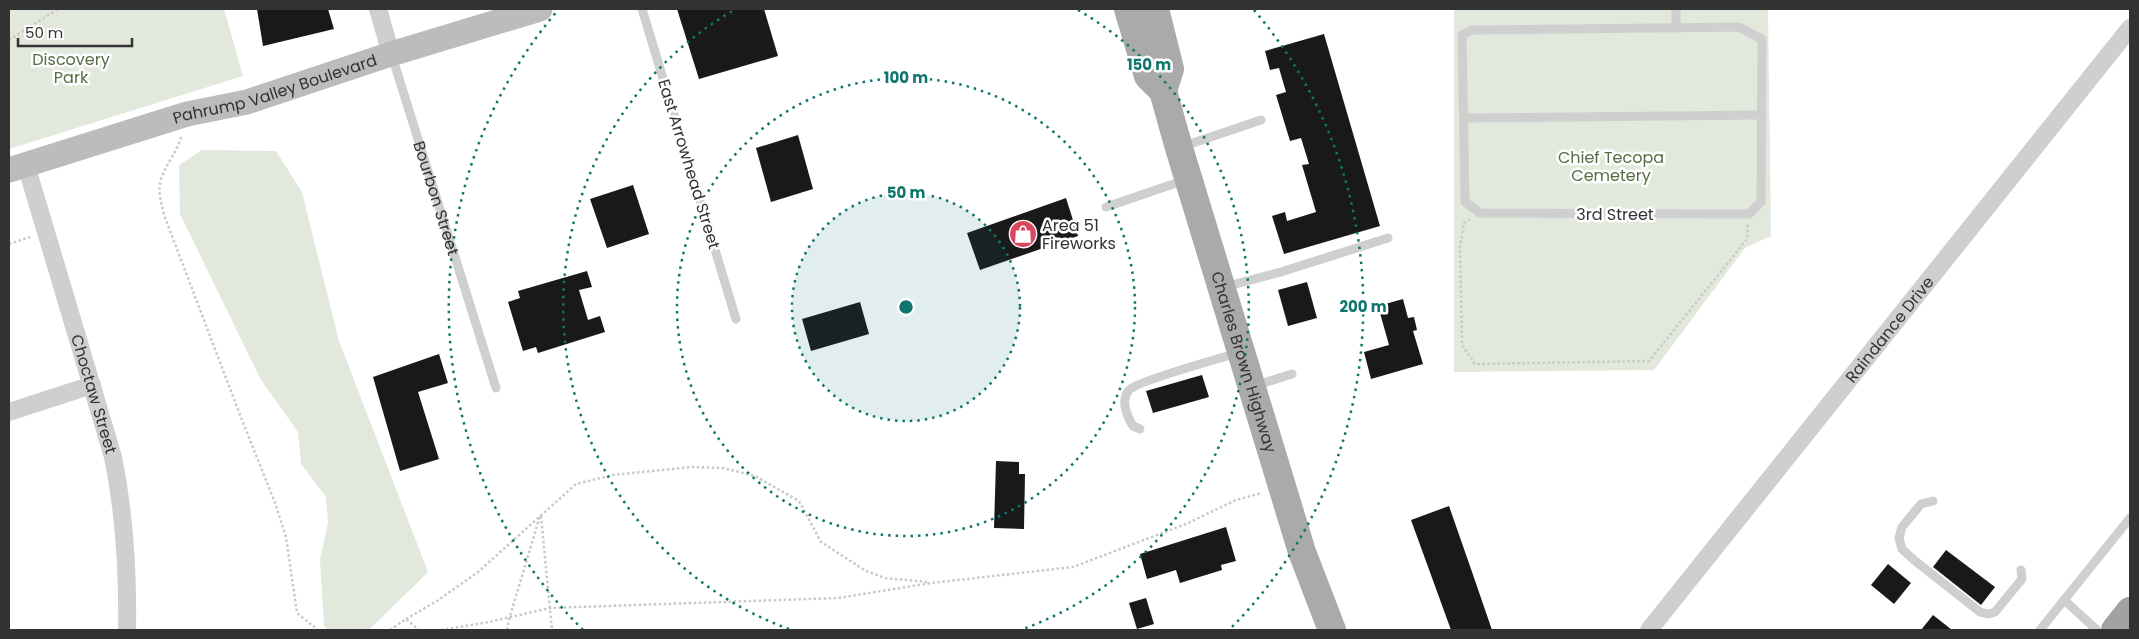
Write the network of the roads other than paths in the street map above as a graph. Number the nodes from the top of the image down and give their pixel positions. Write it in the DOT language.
graph roads {
  1 [pos="378,9"];
  2 [pos="540,9"];
  3 [pos="642,9"];
  4 [pos="1128,9"];
  5 [pos="1155,9"];
  6 [pos="1676,9"];
  7 [pos="1676,28"];
  8 [pos="2130,28"];
  9 [pos="391,54"];
  10 [pos="1163,91"];
  11 [pos="1762,116"];
  12 [pos="1464,118"];
  13 [pos="1261,120"];
  14 [pos="1179,148"];
  15 [pos="17,167"];
  16 [pos="1188,179"];
  17 [pos="1106,206"];
  18 [pos="1388,238"];
  19 [pos="1221,288"];
  20 [pos="736,319"];
  21 [pos="1241,353"];
  22 [pos="1292,374"];
  23 [pos="92,385"];
  24 [pos="1252,387"];
  25 [pos="496,388"];
  26 [pos="9,412"];
  27 [pos="1140,429"];
  28 [pos="1934,501"];
  29 [pos="2130,518"];
  30 [pos="2022,570"];
  31 [pos="2064,600"];
  32 [pos="2130,611"];
  33 [pos="127,630"];
  34 [pos="1332,630"];
  35 [pos="1648,630"];
  36 [pos="2040,630"];
  37 [pos="2098,630"];
  38 [pos="2115,630"];
  1 -- 9 [label="street, Bourbon Street"];
  2 -- 9 [label="main road, Pahrump Valley Boulevard"];
  3 -- 20 [label="lane, East Arrowhead Street"];
  4 -- 10 [label="main road, Charles Brown Highway"];
  5 -- 10 [label="main road"];
  6 -- 7 [label="lane"];
  7 -- 11 [label="lane"];
  7 -- 12 [label="lane"];
  8 -- 35 [label="street, Raindance Drive"];
  9 -- 15 [label="main road, Pahrump Valley Boulevard"];
  9 -- 25 [label="lane, Bourbon Street"];
  10 -- 14 [label="main road, Charles Brown Highway"];
  11 -- 12 [label="lane"];
  11 -- 12 [label="lane, 3rd Street"];
  13 -- 14 [label="lane"];
  14 -- 16 [label="main road, Charles Brown Highway"];
  15 -- 23 [label="street, Choctaw Street"];
  16 -- 17 [label="lane"];
  16 -- 19 [label="main road, Charles Brown Highway"];
  18 -- 19 [label="lane"];
  19 -- 21 [label="main road, Charles Brown Highway"];
  21 -- 24 [label="main road, Charles Brown Highway"];
  21 -- 27 [label="lane"];
  22 -- 24 [label="lane"];
  23 -- 26 [label="street"];
  23 -- 33 [label="street, Choctaw Street"];
  24 -- 34 [label="main road, Charles Brown Highway"];
  28 -- 30 [label="lane"];
  29 -- 31 [label="lane"];
  31 -- 36 [label="lane"];
  31 -- 37 [label="lane"];
  32 -- 38 [label="highway"];
}
